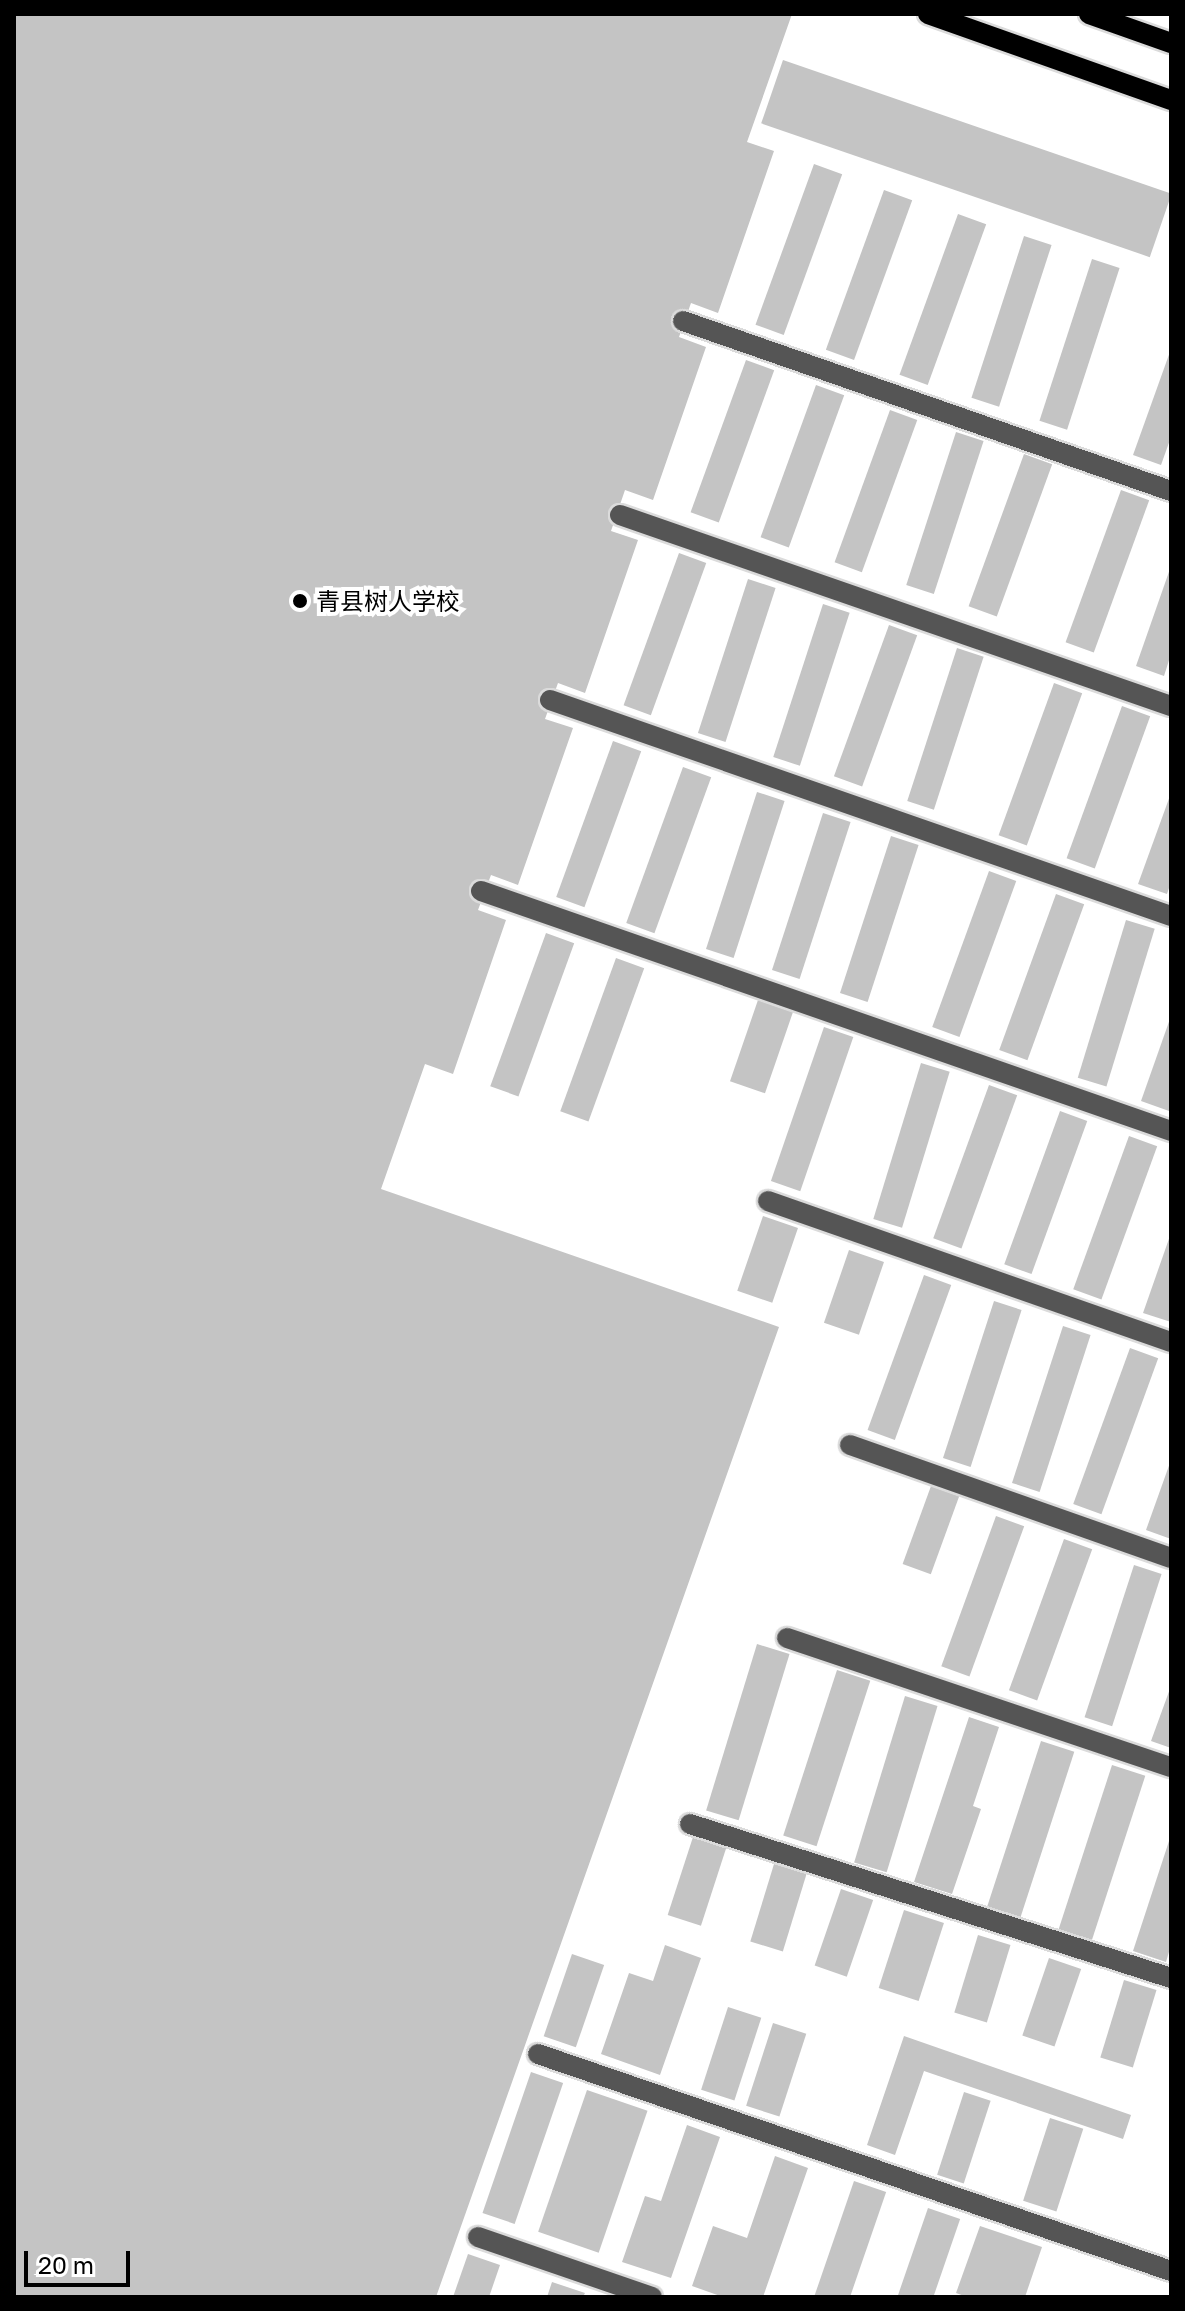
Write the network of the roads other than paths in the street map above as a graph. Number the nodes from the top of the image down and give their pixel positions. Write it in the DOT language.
graph roads {
  1 [pos="928,14"];
  2 [pos="1089,14"];
  3 [pos="1171,43"];
  4 [pos="1171,100"];
  5 [pos="683,321"];
  6 [pos="1171,491"];
  7 [pos="620,515"];
  8 [pos="550,700"];
  9 [pos="1171,706"];
  10 [pos="481,891"];
  11 [pos="1171,916"];
  12 [pos="1171,1131"];
  13 [pos="768,1201"];
  14 [pos="1171,1342"];
  15 [pos="850,1445"];
  16 [pos="1171,1558"];
  17 [pos="787,1638"];
  18 [pos="1171,1767"];
  19 [pos="690,1824"];
  20 [pos="1171,1978"];
  21 [pos="538,2054"];
  22 [pos="478,2237"];
  23 [pos="1171,2271"];
  24 [pos="652,2297"];
  1 -- 4 [label="main road"];
  2 -- 3 [label="main road"];
  5 -- 6 [label="lane"];
  7 -- 9 [label="lane"];
  8 -- 11 [label="lane"];
  10 -- 12 [label="lane"];
  13 -- 14 [label="lane"];
  15 -- 16 [label="lane"];
  17 -- 18 [label="lane"];
  19 -- 20 [label="lane"];
  21 -- 23 [label="lane"];
  22 -- 24 [label="lane"];
}
